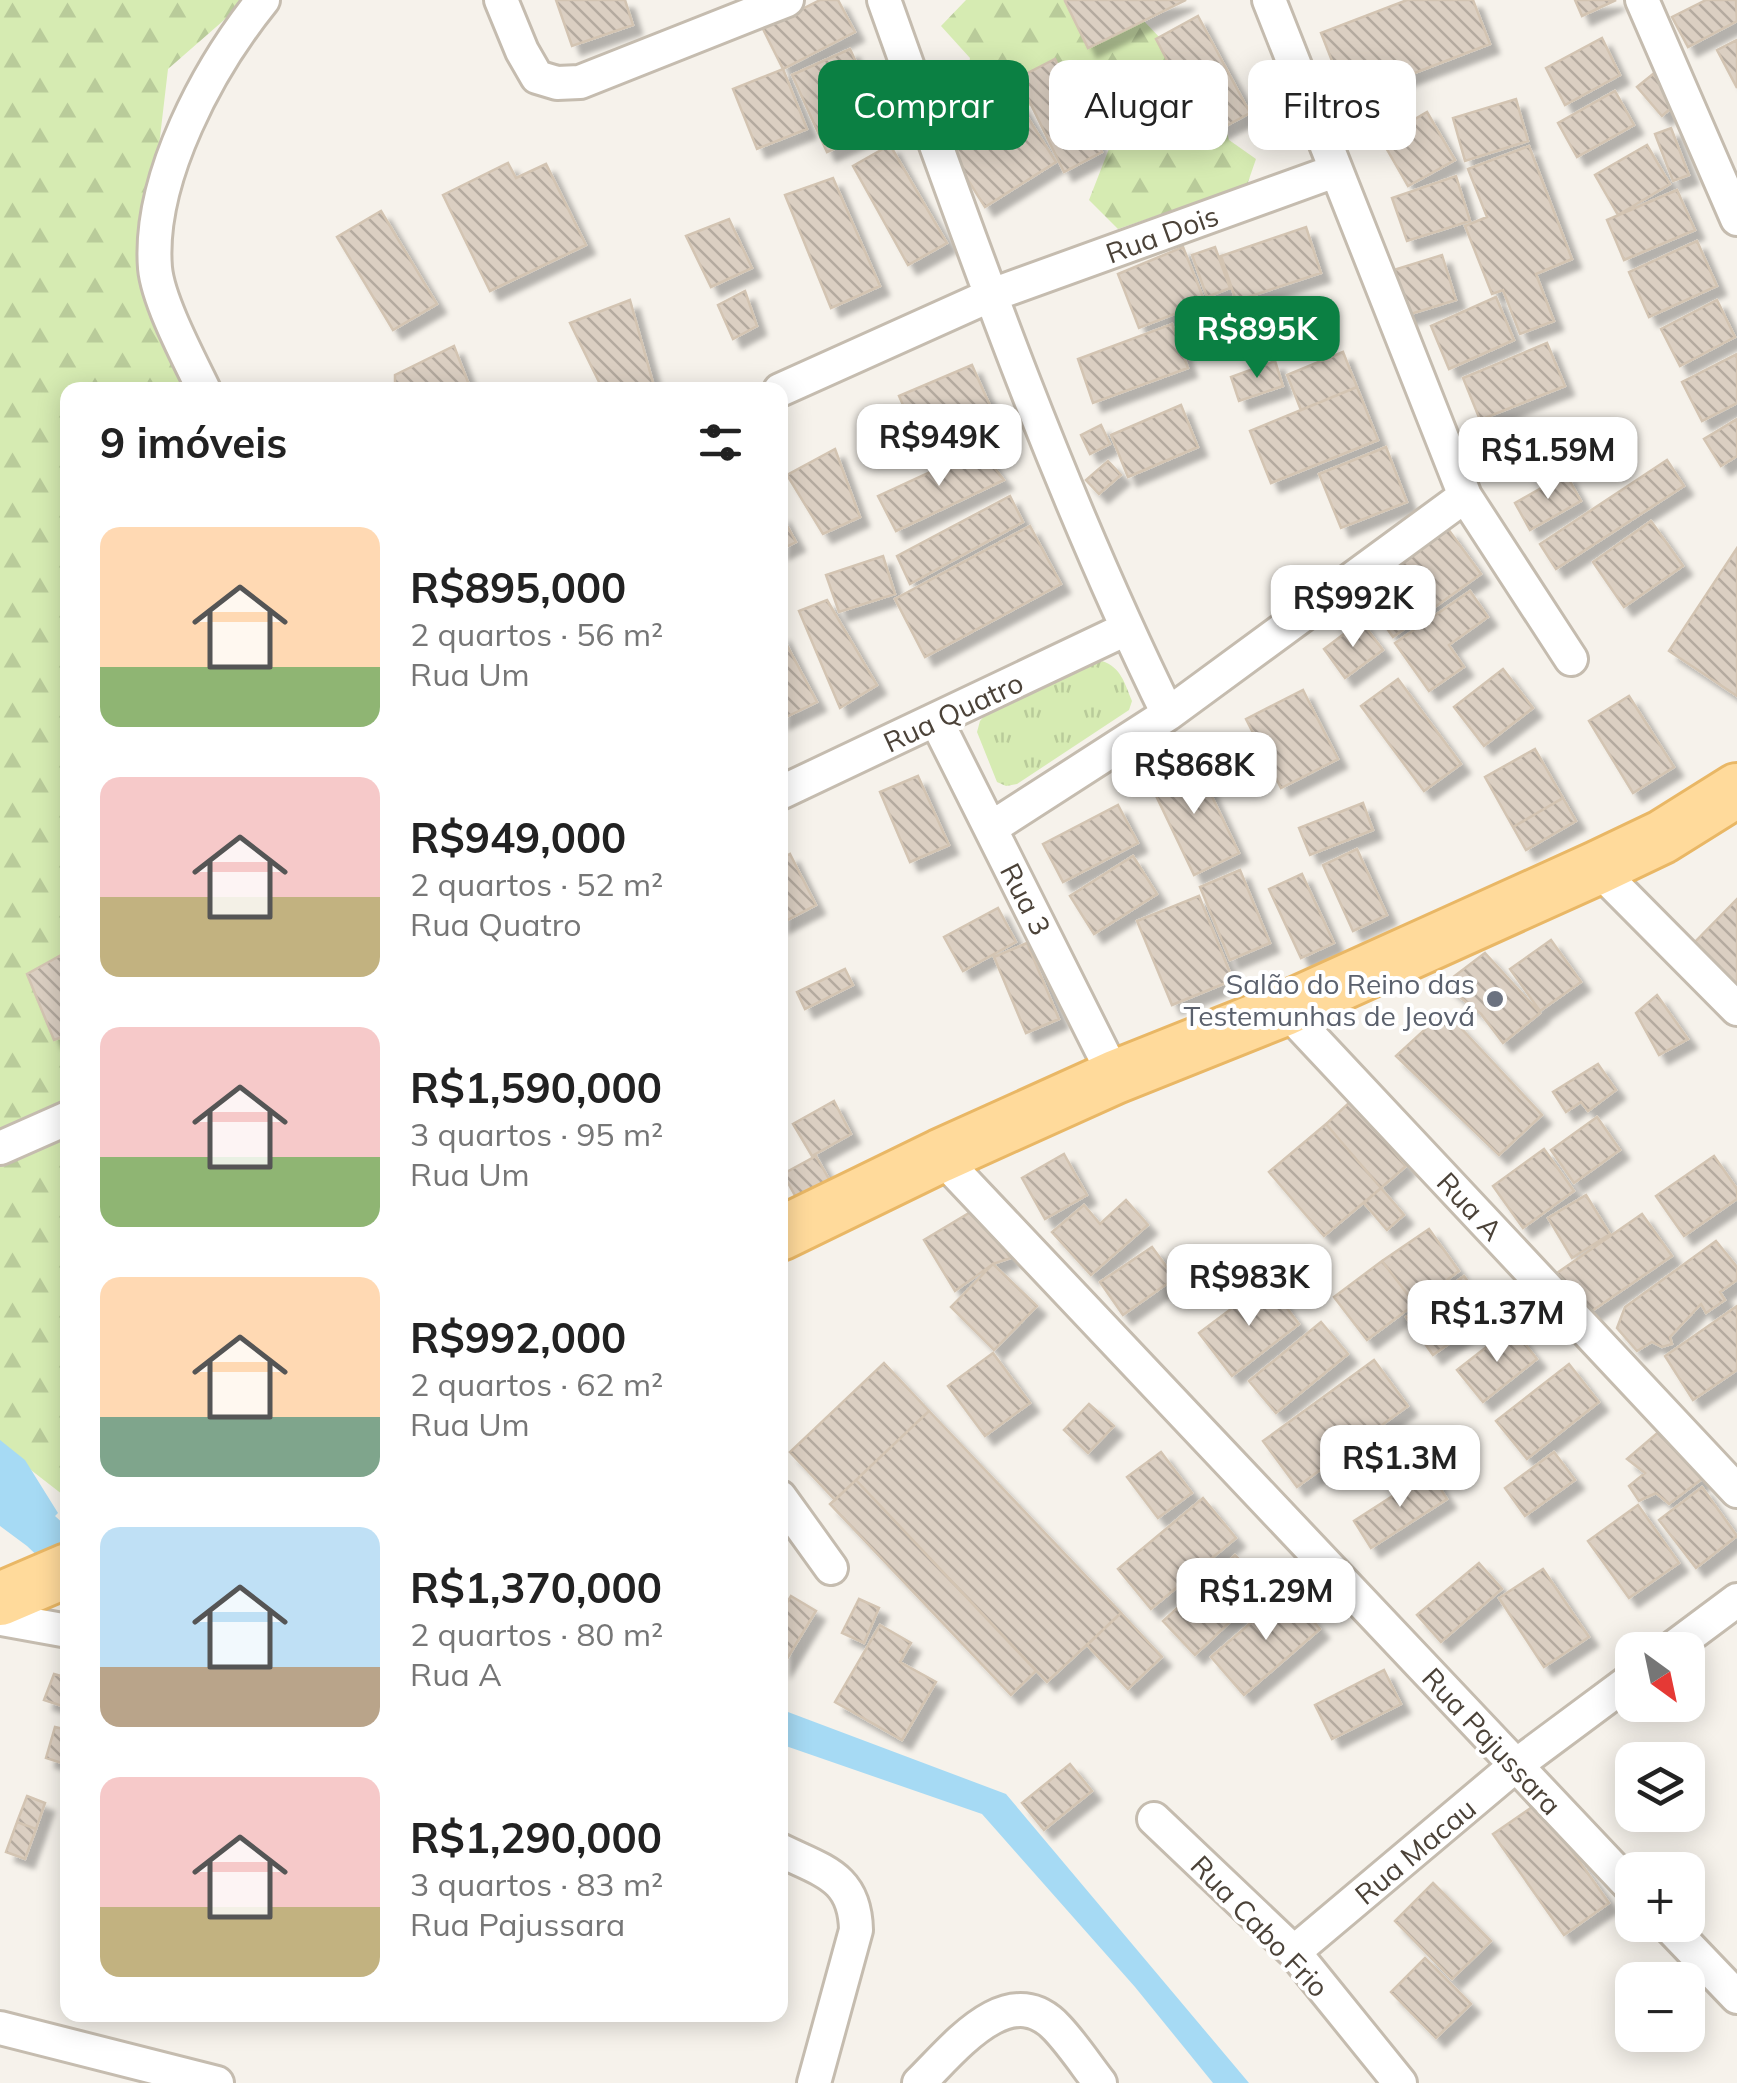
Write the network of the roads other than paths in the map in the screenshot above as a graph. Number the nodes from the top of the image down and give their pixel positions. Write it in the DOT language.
graph roads {
  1 [pos="263,0"];
  2 [pos="500,0"];
  3 [pos="787,0"];
  4 [pos="884,0"];
  5 [pos="1270,0"];
  6 [pos="1642,0"];
  7 [pos="1335,171"];
  8 [pos="1737,219"];
  9 [pos="989,296"];
  10 [pos="200,382"];
  11 [pos="788,386"];
  12 [pos="1465,496"];
  13 [pos="1126,629"];
  14 [pos="1572,659"];
  15 [pos="1168,714"];
  16 [pos="936,720"];
  17 [pos="788,788"];
  18 [pos="1737,790"];
  19 [pos="990,828"];
  20 [pos="1598,868"];
  21 [pos="1284,1009"];
  22 [pos="1737,1009"];
  23 [pos="1114,1077"];
  24 [pos="60,1122"];
  25 [pos="0,1148"];
  26 [pos="940,1156"];
  27 [pos="788,1230"];
  28 [pos="1737,1491"];
  29 [pos="788,1508"];
  30 [pos="831,1568"];
  31 [pos="60,1574"];
  32 [pos="1737,1600"];
  33 [pos="1,1610"];
  34 [pos="60,1628"];
  35 [pos="1694,1632"];
  36 [pos="1615,1691"];
  37 [pos="1516,1766"];
  38 [pos="1154,1819"];
  39 [pos="788,1854"];
  40 [pos="1615,1870"];
  41 [pos="1684,1942"];
  42 [pos="1294,1952"];
  43 [pos="1737,1997"];
  44 [pos="0,2028"];
  45 [pos="217,2083"];
  46 [pos="814,2083"];
  47 [pos="919,2083"];
  48 [pos="1100,2083"];
  49 [pos="1400,2083"];
  1 -- 10 [label="street"];
  2 -- 3 [label="street"];
  4 -- 9 [label="street"];
  5 -- 7 [label="street"];
  6 -- 8 [label="street"];
  7 -- 9 [label="street, Rua Dois"];
  7 -- 12 [label="street"];
  9 -- 11 [label="street"];
  9 -- 13 [label="street"];
  12 -- 14 [label="street"];
  12 -- 15 [label="street"];
  13 -- 15 [label="street"];
  13 -- 16 [label="street, Rua Quatro"];
  15 -- 19 [label="street"];
  16 -- 17 [label="street, Rua Quatro"];
  16 -- 19 [label="street, Rua 3"];
  18 -- 20 [label="main road"];
  19 -- 23 [label="street, Rua 3"];
  20 -- 21 [label="main road"];
  20 -- 22 [label="street"];
  21 -- 23 [label="main road"];
  21 -- 28 [label="street, Rua A"];
  23 -- 26 [label="main road"];
  24 -- 25 [label="street"];
  26 -- 27 [label="main road"];
  26 -- 37 [label="street, Rua Pajussara"];
  29 -- 30 [label="street"];
  31 -- 33 [label="main road"];
  32 -- 35 [label="street"];
  33 -- 34 [label="street"];
  36 -- 37 [label="street, Rua Macau"];
  37 -- 40 [label="street, Rua Pajussara"];
  37 -- 42 [label="street, Rua Macau"];
  38 -- 42 [label="street, Rua Cabo Frio"];
  39 -- 46 [label="street"];
  41 -- 43 [label="street"];
  42 -- 49 [label="street, Rua Cabo Frio"];
  44 -- 45 [label="street"];
  47 -- 48 [label="street"];
}
